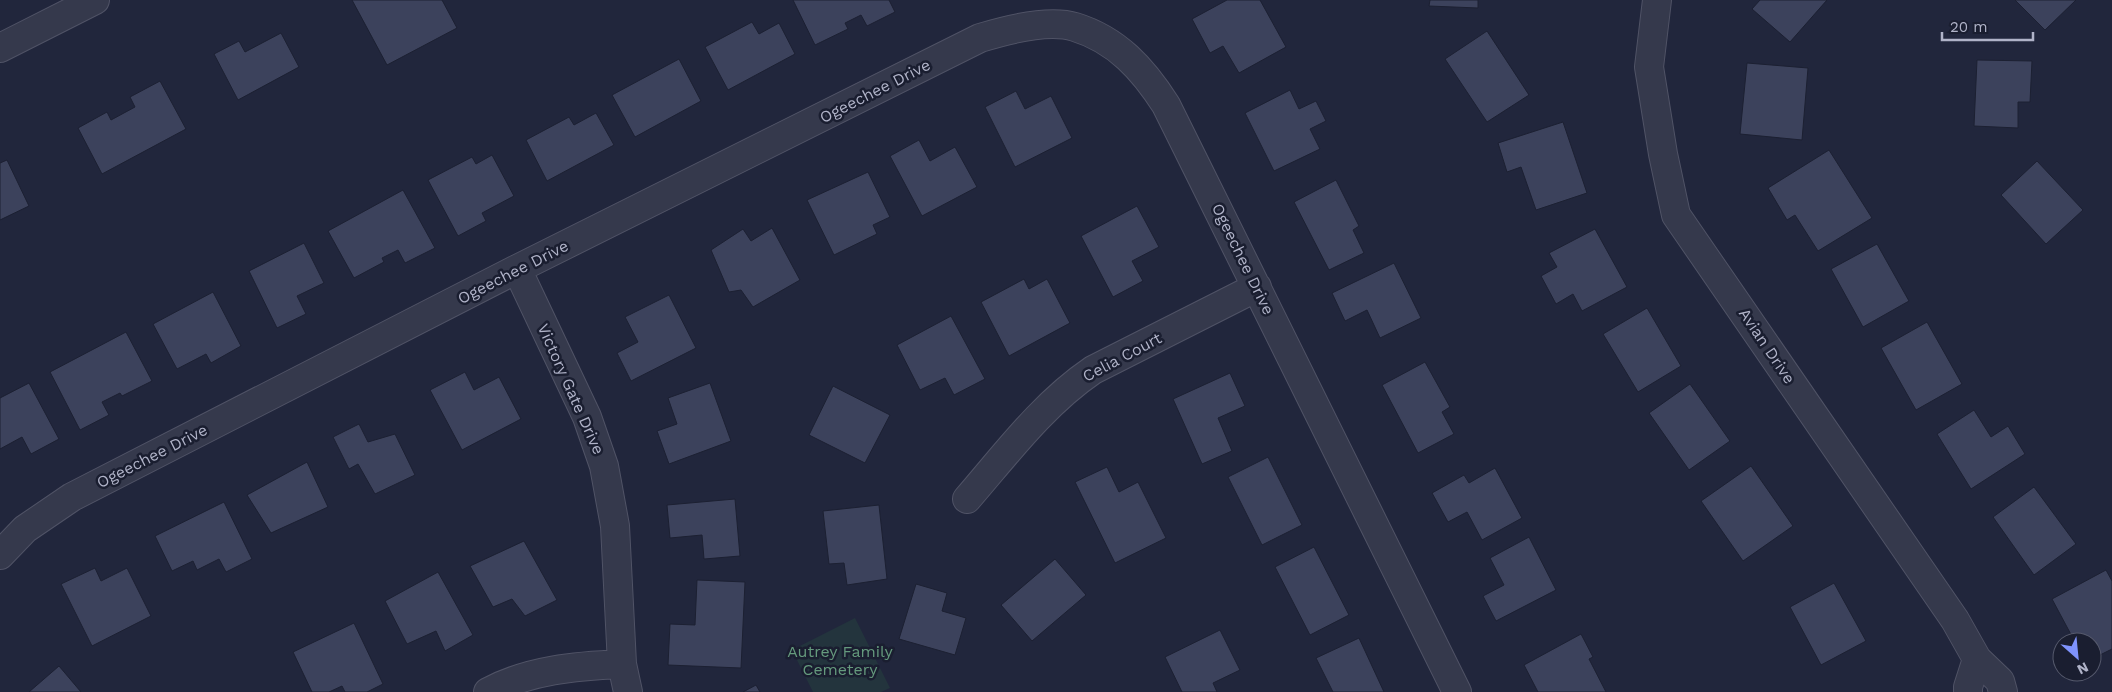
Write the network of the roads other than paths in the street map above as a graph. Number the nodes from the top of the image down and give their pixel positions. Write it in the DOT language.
graph roads {
  1 [pos="95,0"];
  2 [pos="1657,0"];
  3 [pos="0,48"];
  4 [pos="517,270"];
  5 [pos="1257,287"];
  6 [pos="967,499"];
  7 [pos="0,555"];
  8 [pos="1976,660"];
  9 [pos="622,664"];
  10 [pos="488,692"];
  11 [pos="628,692"];
  12 [pos="1456,692"];
  13 [pos="1968,692"];
  14 [pos="2003,692"];
  1 -- 3 [label="street"];
  2 -- 8 [label="street, Avian Drive"];
  4 -- 5 [label="street, Ogeechee Drive"];
  4 -- 7 [label="street, Ogeechee Drive"];
  4 -- 9 [label="street, Victory Gate Drive"];
  5 -- 6 [label="street, Celia Court"];
  5 -- 12 [label="street, Ogeechee Drive"];
  8 -- 13 [label="street"];
  8 -- 14 [label="street, Avian Drive"];
  9 -- 10 [label="street"];
  9 -- 11 [label="street, Victory Gate Drive"];
}
